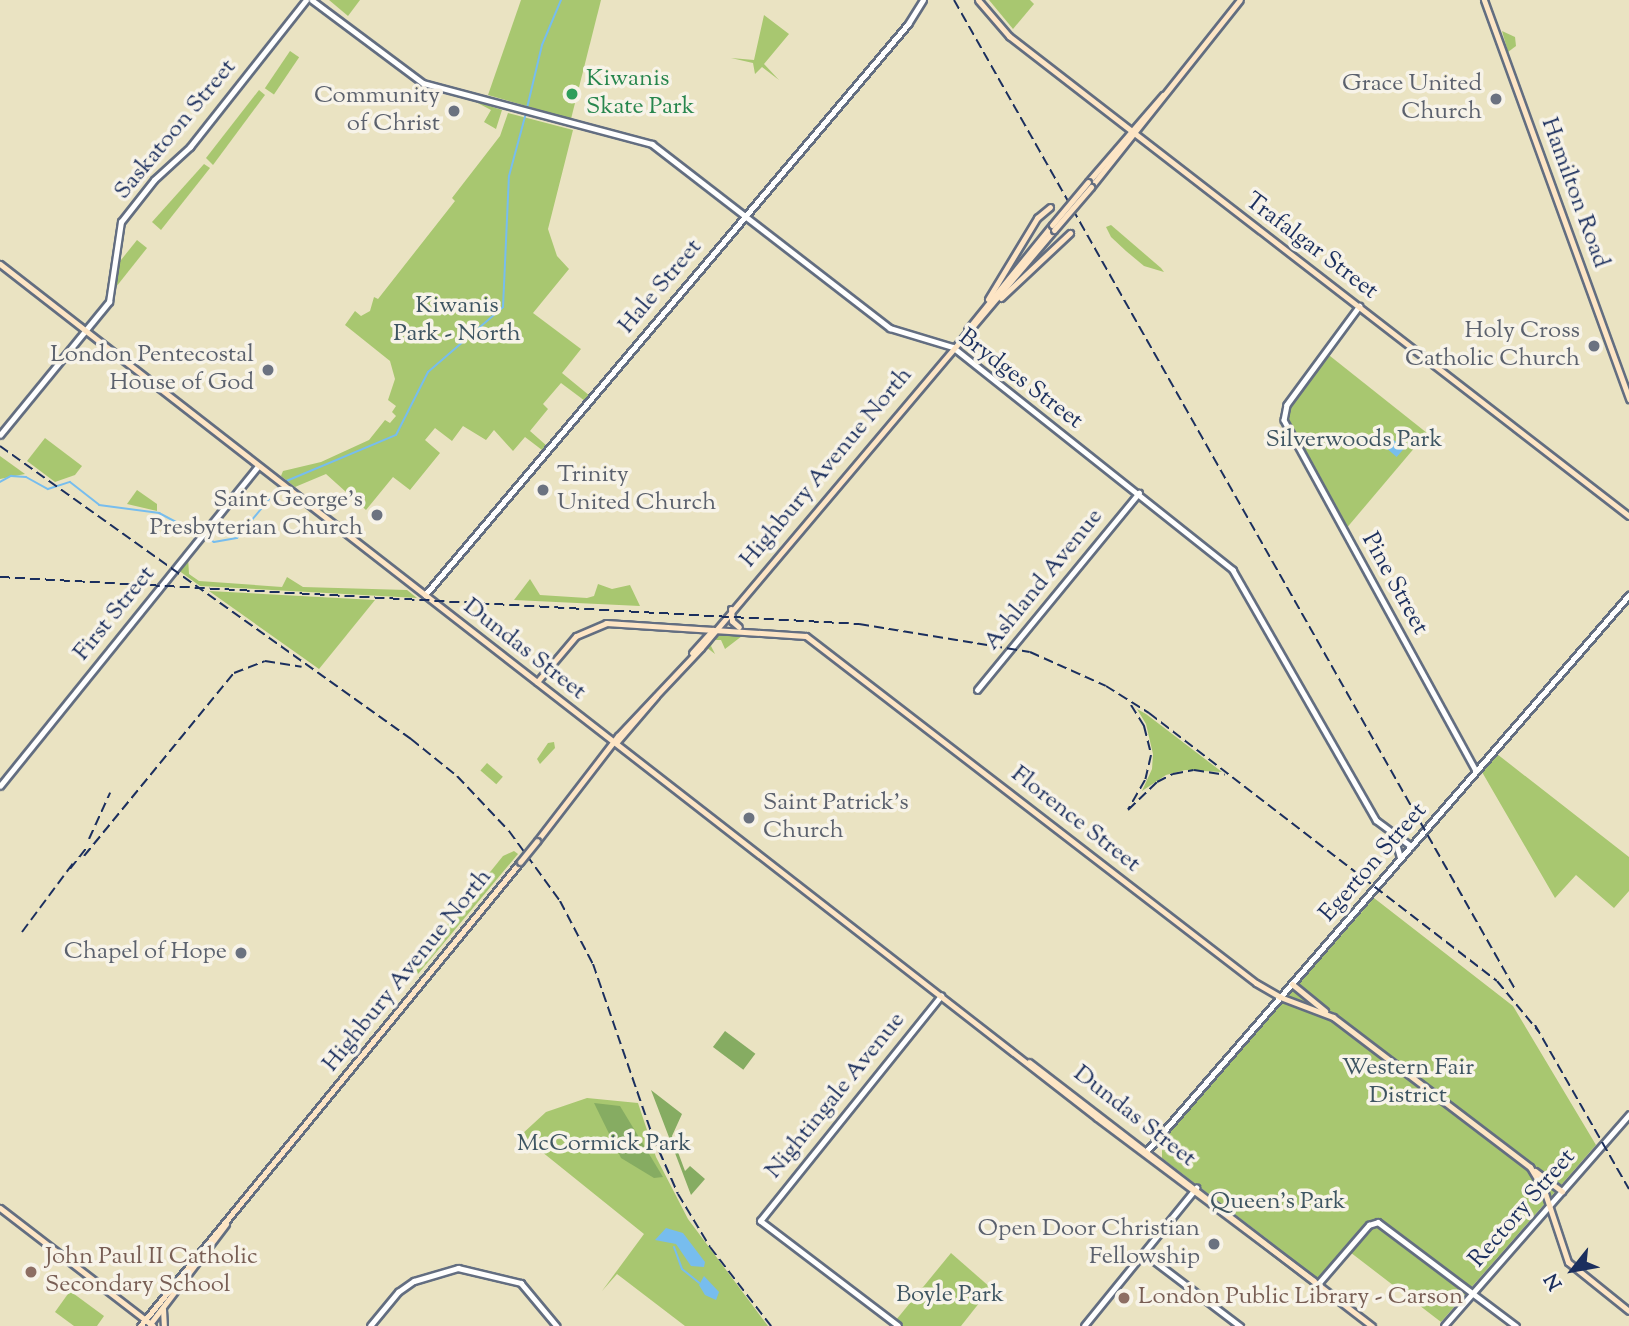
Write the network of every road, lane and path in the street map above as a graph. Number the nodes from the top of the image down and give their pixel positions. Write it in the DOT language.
graph roads {
  1 [pos="306,0"];
  2 [pos="313,0"];
  3 [pos="923,0"];
  4 [pos="978,0"];
  5 [pos="1240,0"];
  6 [pos="1484,0"];
  7 [pos="1132,133"];
  8 [pos="1050,207"];
  9 [pos="744,217"];
  10 [pos="1053,228"];
  11 [pos="1070,233"];
  12 [pos="1063,241"];
  13 [pos="1076,242"];
  14 [pos="0,264"];
  15 [pos="996,301"];
  16 [pos="985,305"];
  17 [pos="1360,306"];
  18 [pos="967,330"];
  19 [pos="85,331"];
  20 [pos="953,347"];
  21 [pos="1629,399"];
  22 [pos="0,435"];
  23 [pos="258,466"];
  24 [pos="1139,493"];
  25 [pos="1629,516"];
  26 [pos="425,595"];
  27 [pos="1629,595"];
  28 [pos="731,609"];
  29 [pos="715,628"];
  30 [pos="741,629"];
  31 [pos="537,682"];
  32 [pos="977,690"];
  33 [pos="615,743"];
  34 [pos="1476,771"];
  35 [pos="0,786"];
  36 [pos="1393,832"];
  37 [pos="1411,846"];
  38 [pos="1399,860"];
  39 [pos="1292,984"];
  40 [pos="941,995"];
  41 [pos="1280,997"];
  42 [pos="1333,1017"];
  43 [pos="1029,1062"];
  44 [pos="1072,1098"];
  45 [pos="1085,1102"];
  46 [pos="1629,1115"];
  47 [pos="1146,1151"];
  48 [pos="1530,1167"];
  49 [pos="1195,1190"];
  50 [pos="1562,1191"];
  51 [pos="1547,1207"];
  52 [pos="0,1208"];
  53 [pos="227,1221"];
  54 [pos="1144,1253"];
  55 [pos="1316,1282"];
  56 [pos="1473,1293"];
  57 [pos="164,1306"];
  58 [pos="1629,1311"];
  59 [pos="154,1325"];
  60 [pos="140,1326"];
  61 [pos="370,1326"];
  62 [pos="557,1326"];
  63 [pos="898,1326"];
  64 [pos="1084,1326"];
  65 [pos="1240,1326"];
  66 [pos="1372,1326"];
  67 [pos="1444,1326"];
  68 [pos="1516,1326"];
  1 -- 19 [label="street, Saskatoon Street"];
  2 -- 9 [label="street, Brydges Street"];
  3 -- 9 [label="street, Hale Street"];
  4 -- 7 [label="main road, Trafalgar Street"];
  5 -- 7 [label="main road, Highbury Avenue North"];
  6 -- 21 [label="main road, Hamilton Road"];
  7 -- 10 [label="main road, Highbury Avenue North, bridge"];
  7 -- 17 [label="main road, Trafalgar Street"];
  8 -- 16 [label="main road"];
  9 -- 20 [label="street, Brydges Street"];
  9 -- 26 [label="street, Hale Street"];
  10 -- 15 [label="main road, Highbury Avenue North"];
  10 -- 16 [label="main road, Highbury Avenue North"];
  11 -- 12 [label="main road"];
  12 -- 13 [label="main road"];
  12 -- 15 [label="main road"];
  14 -- 19 [label="main road, Dundas Street"];
  15 -- 18 [label="main road, Highbury Avenue North"];
  16 -- 18 [label="main road, Highbury Avenue North"];
  17 -- 25 [label="main road, Trafalgar Street"];
  17 -- 34 [label="street, Pine Street"];
  18 -- 20 [label="main road, Highbury Avenue North"];
  19 -- 22 [label="street, Saskatoon Street"];
  19 -- 23 [label="main road, Dundas Street"];
  20 -- 24 [label="street, Brydges Street"];
  20 -- 28 [label="main road, Highbury Avenue North"];
  23 -- 26 [label="main road, Dundas Street"];
  23 -- 35 [label="street, First Street"];
  24 -- 32 [label="street, Ashland Avenue"];
  24 -- 36 [label="street, Brydges Street"];
  26 -- 31 [label="main road, Dundas Street"];
  27 -- 34 [label="street, Egerton Street"];
  28 -- 29 [label="main road, Highbury Avenue North"];
  28 -- 30 [label="main road"];
  29 -- 30 [label="main road, Florence Street"];
  29 -- 31 [label="main road, Florence Street"];
  29 -- 33 [label="main road, Highbury Avenue North"];
  30 -- 41 [label="main road, Florence Street"];
  31 -- 33 [label="main road, Dundas Street"];
  33 -- 40 [label="main road, Dundas Street"];
  33 -- 53 [label="main road, Highbury Avenue North, bridge"];
  34 -- 37 [label="street, Egerton Street"];
  36 -- 37 [label="street, Brydges Street"];
  36 -- 38 [label="street"];
  37 -- 38 [label="street, Egerton Street"];
  38 -- 39 [label="street, Egerton Street"];
  39 -- 41 [label="street, Egerton Street"];
  39 -- 42 [label="main road"];
  40 -- 43 [label="main road, Dundas Street"];
  40 -- 63 [label="street, Nightingale Avenue"];
  41 -- 42 [label="main road, Florence Street"];
  41 -- 47 [label="street, Egerton Street"];
  42 -- 48 [label="main road, Florence Street"];
  43 -- 44 [label="main road, Dundas Street"];
  43 -- 45 [label="main road, Dundas Street"];
  44 -- 45 [label="main road"];
  44 -- 47 [label="main road, Dundas Street"];
  45 -- 47 [label="main road, Dundas Street"];
  46 -- 50 [label="street, Rectory Street"];
  47 -- 49 [label="main road, Dundas Street"];
  48 -- 50 [label="main road"];
  48 -- 51 [label="main road, Florence Street"];
  49 -- 54 [label="street"];
  49 -- 55 [label="main road, Dundas Street"];
  50 -- 51 [label="street, Rectory Street"];
  51 -- 56 [label="street, Rectory Street"];
  51 -- 58 [label="main road, Florence Street"];
  52 -- 59 [label="main road"];
  53 -- 57 [label="main road, Highbury Avenue North"];
  53 -- 59 [label="main road, Highbury Avenue North"];
  54 -- 64 [label="street"];
  54 -- 65 [label="street"];
  55 -- 56 [label="street"];
  55 -- 66 [label="main road, Dundas Street"];
  56 -- 67 [label="street, Rectory Street"];
  56 -- 68 [label="street"];
  57 -- 59 [label="main road, Highbury Avenue North"];
  57 -- 59 [label="main road"];
  59 -- 60 [label="main road, Highbury Avenue North"];
  61 -- 62 [label="street"];
}
